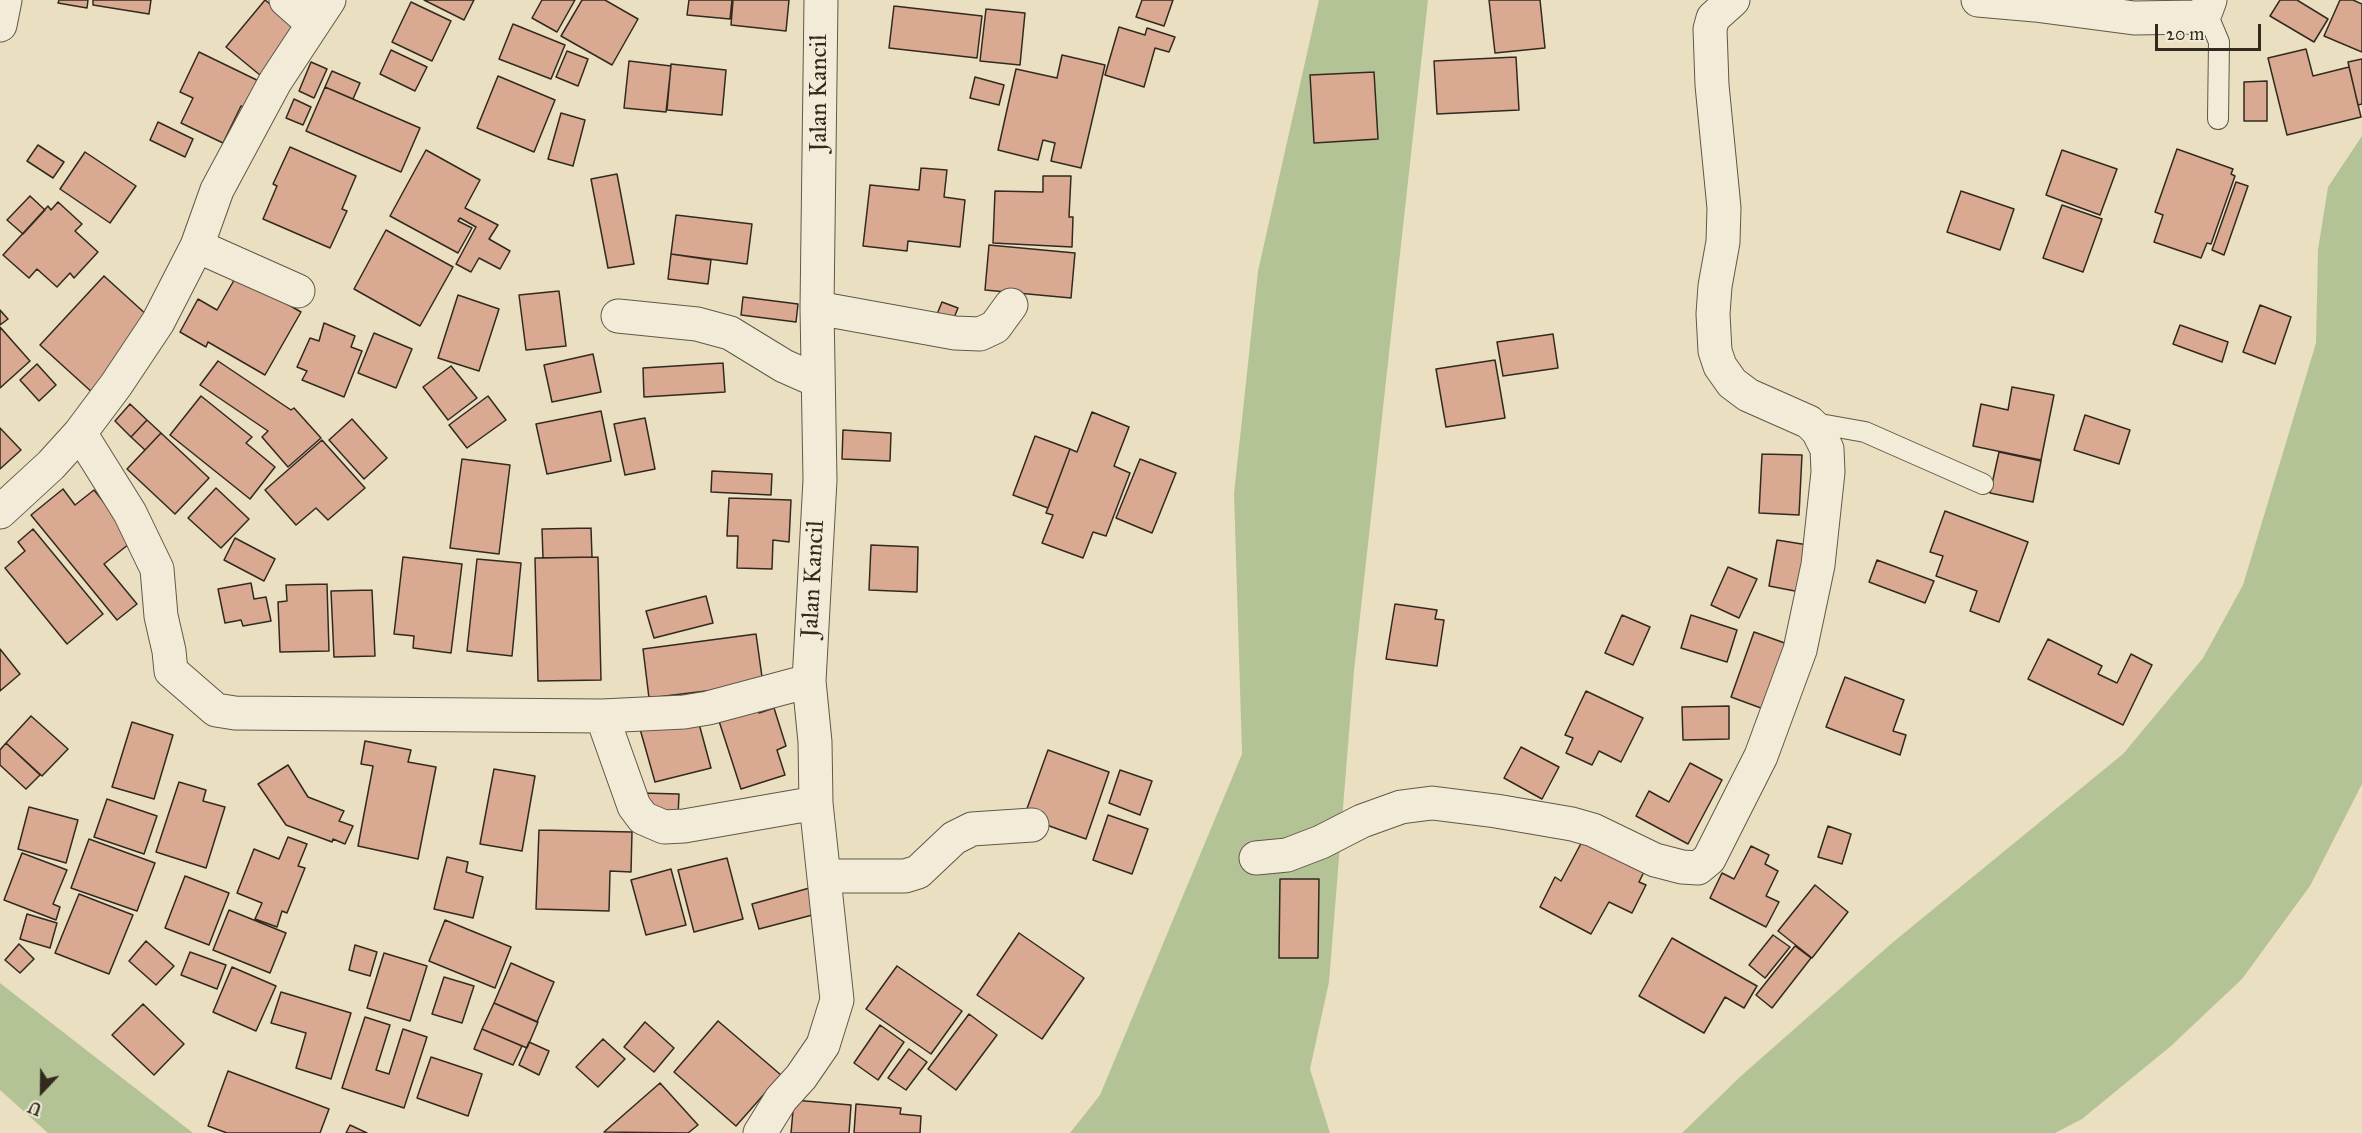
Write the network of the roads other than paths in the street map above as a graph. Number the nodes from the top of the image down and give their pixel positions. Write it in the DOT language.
graph roads {
  1 [pos="5,0"];
  2 [pos="286,0"];
  3 [pos="821,0"];
  4 [pos="1733,0"];
  5 [pos="1978,0"];
  6 [pos="2208,5"];
  7 [pos="321,12"];
  8 [pos="0,25"];
  9 [pos="2218,119"];
  10 [pos="197,246"];
  11 [pos="298,291"];
  12 [pos="1011,305"];
  13 [pos="817,308"];
  14 [pos="618,316"];
  15 [pos="818,381"];
  16 [pos="1809,422"];
  17 [pos="80,433"];
  18 [pos="1983,484"];
  19 [pos="0,512"];
  20 [pos="809,681"];
  21 [pos="602,716"];
  22 [pos="816,803"];
  23 [pos="1032,825"];
  24 [pos="1256,858"];
  25 [pos="825,876"];
  26 [pos="760,1133"];
  1 -- 8 [label="street"];
  2 -- 7 [label="street"];
  3 -- 13 [label="street, Jalan Kancil"];
  4 -- 16 [label="street"];
  5 -- 6 [label="street"];
  6 -- 9 [label="lane"];
  7 -- 10 [label="street"];
  10 -- 11 [label="street"];
  10 -- 17 [label="street"];
  12 -- 13 [label="street"];
  13 -- 15 [label="street, Jalan Kancil"];
  14 -- 15 [label="street"];
  15 -- 20 [label="street, Jalan Kancil"];
  16 -- 18 [label="lane"];
  16 -- 24 [label="street"];
  17 -- 19 [label="street"];
  17 -- 21 [label="street"];
  20 -- 21 [label="street"];
  20 -- 22 [label="street, Jalan Kancil"];
  21 -- 22 [label="street"];
  22 -- 25 [label="street, Jalan Kancil"];
  23 -- 25 [label="street"];
  25 -- 26 [label="street, Jalan Kancil"];
}
